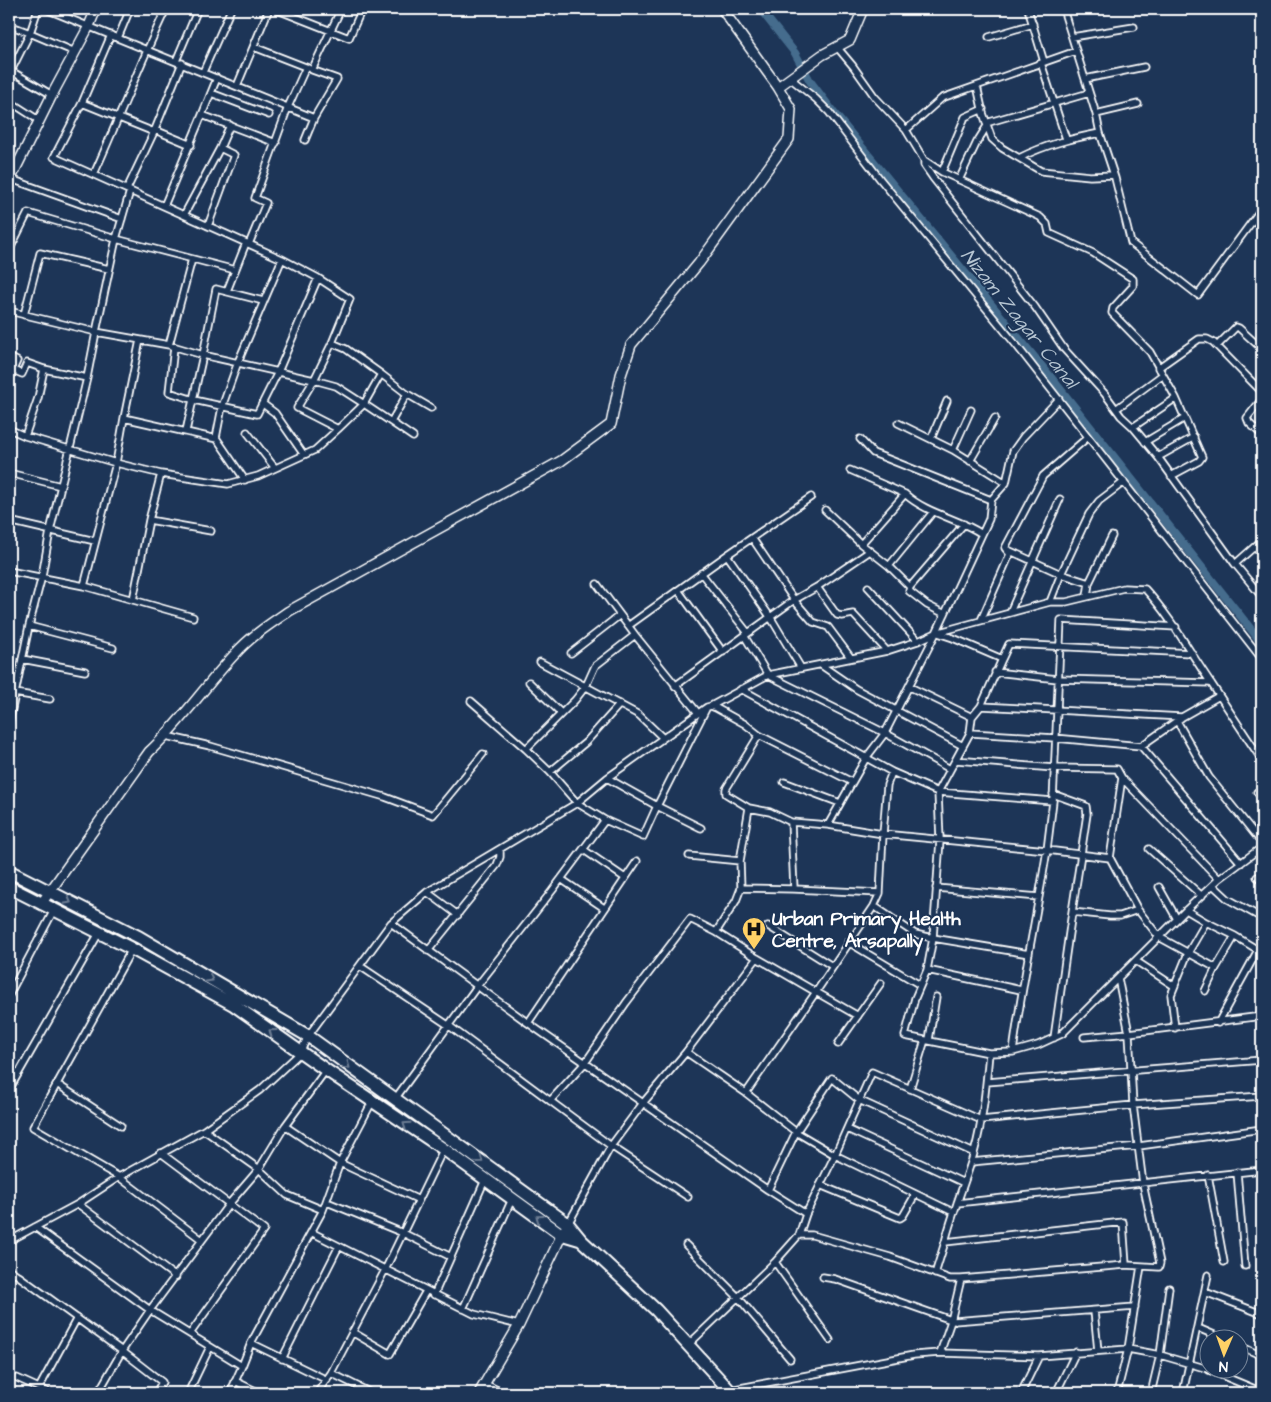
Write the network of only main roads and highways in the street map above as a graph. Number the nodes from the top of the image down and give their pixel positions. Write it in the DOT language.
graph roads {
  1 [pos="9,871"];
  2 [pos="9,887"];
  3 [pos="581,1240"];
  4 [pos="730,1392"];
  1 -- 3 [label="highway, one-way"];
  3 -- 2 [label="highway, one-way"];
  3 -- 4 [label="highway"];
}
